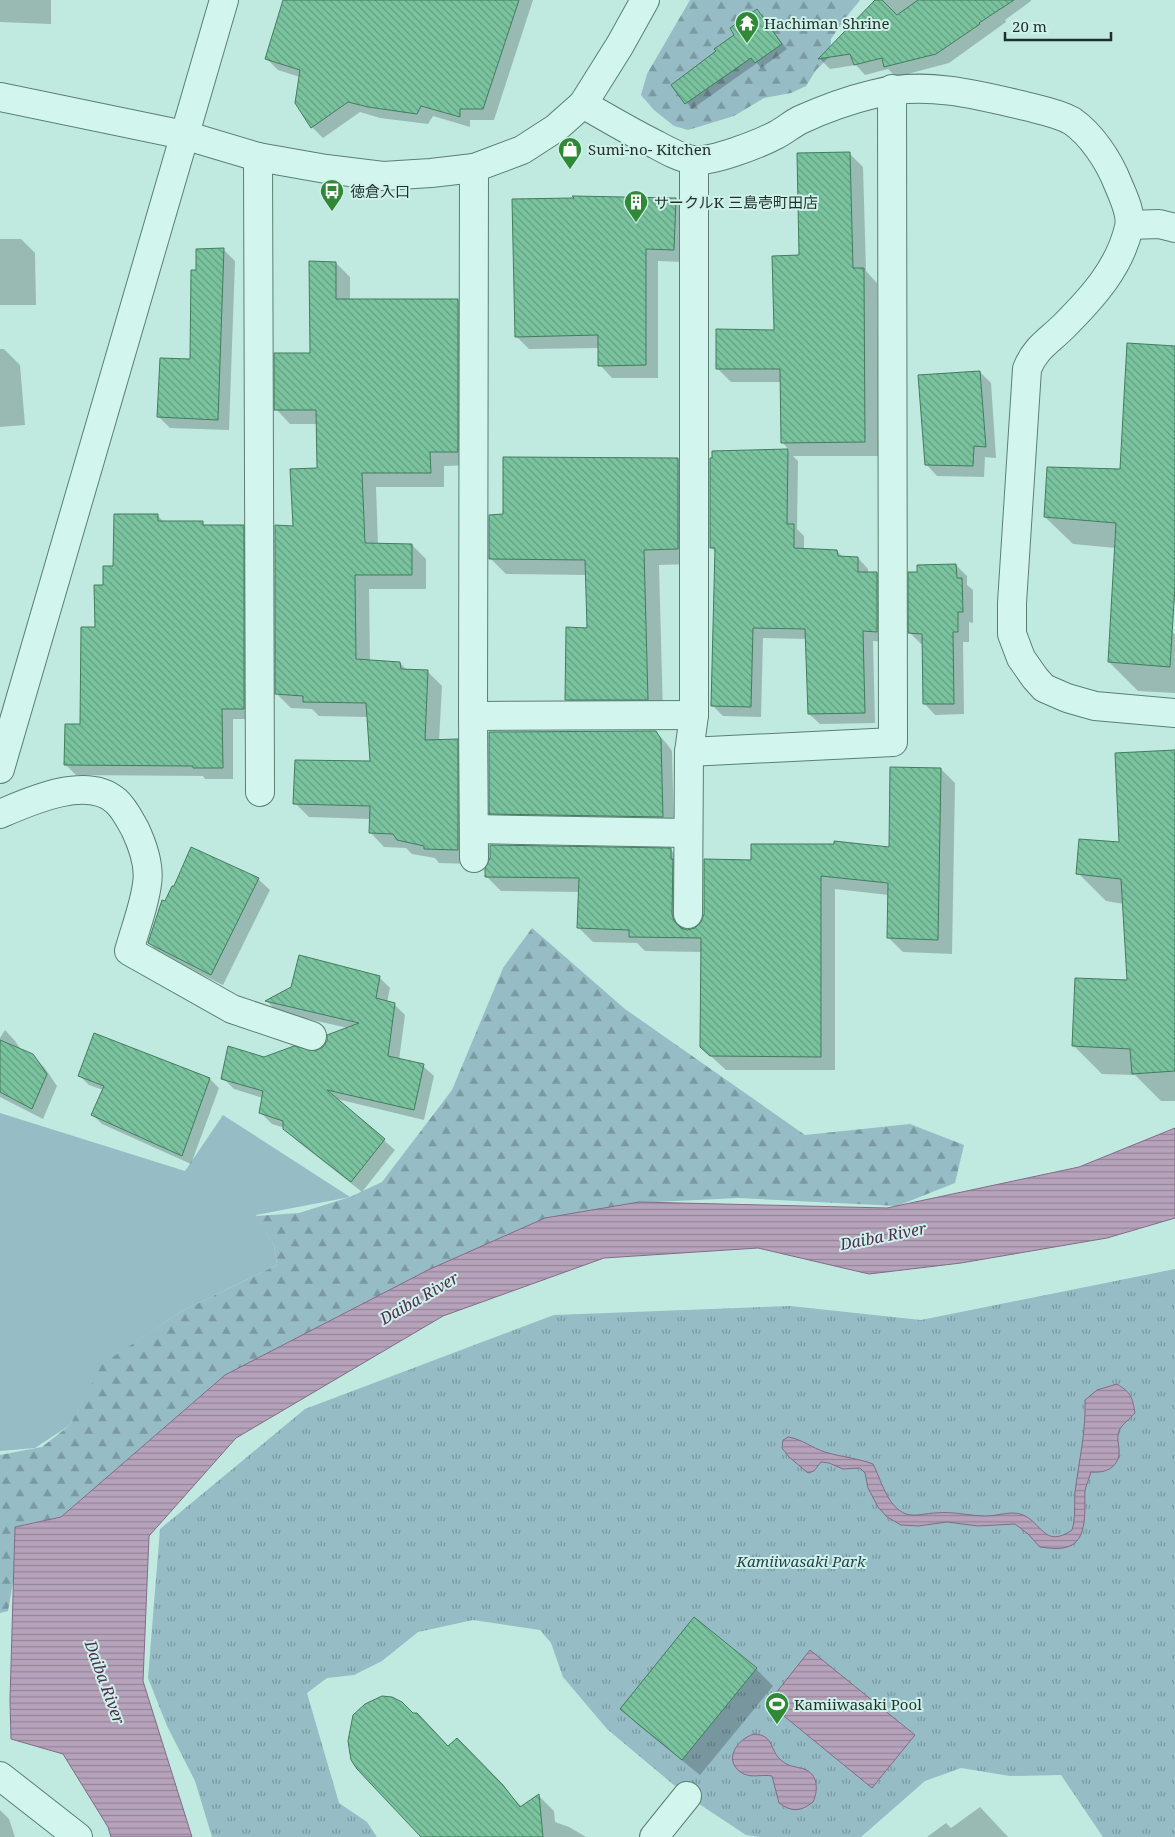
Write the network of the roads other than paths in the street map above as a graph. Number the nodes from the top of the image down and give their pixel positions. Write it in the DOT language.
graph roads {
  1 [pos="224,0"];
  2 [pos="645,0"];
  3 [pos="892,89"];
  4 [pos="0,97"];
  5 [pos="583,104"];
  6 [pos="184,135"];
  7 [pos="258,157"];
  8 [pos="694,160"];
  9 [pos="474,168"];
  10 [pos="1130,225"];
  11 [pos="1175,228"];
  12 [pos="1175,713"];
  13 [pos="694,715"];
  14 [pos="473,716"];
  15 [pos="689,752"];
  16 [pos="0,769"];
  17 [pos="260,792"];
  18 [pos="0,814"];
  19 [pos="474,829"];
  20 [pos="688,833"];
  21 [pos="474,858"];
  22 [pos="688,914"];
  23 [pos="312,1036"];
  24 [pos="0,1776"];
  25 [pos="687,1796"];
  26 [pos="78,1837"];
  27 [pos="654,1837"];
  1 -- 6 [label="street"];
  2 -- 5 [label="street"];
  3 -- 8 [label="street"];
  3 -- 10 [label="street"];
  3 -- 15 [label="street"];
  4 -- 6 [label="street"];
  5 -- 8 [label="street"];
  5 -- 9 [label="street"];
  6 -- 7 [label="street"];
  6 -- 16 [label="street"];
  7 -- 9 [label="street"];
  7 -- 17 [label="street"];
  8 -- 13 [label="street"];
  9 -- 14 [label="street"];
  10 -- 11 [label="street"];
  10 -- 12 [label="street"];
  13 -- 14 [label="street"];
  13 -- 15 [label="street"];
  14 -- 19 [label="street"];
  15 -- 20 [label="street"];
  18 -- 23 [label="street"];
  19 -- 20 [label="street"];
  19 -- 21 [label="street"];
  20 -- 22 [label="street"];
  24 -- 26 [label="street"];
  25 -- 27 [label="street"];
}
